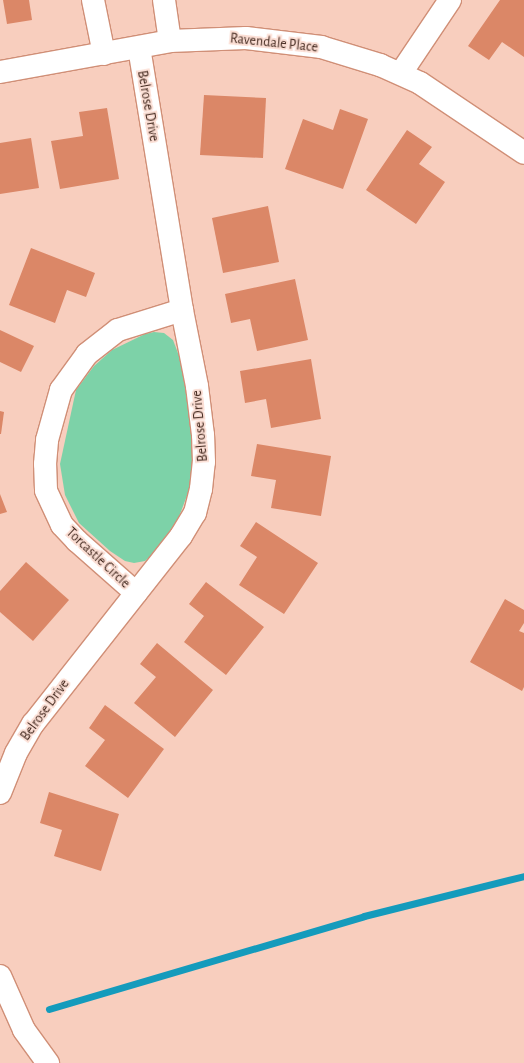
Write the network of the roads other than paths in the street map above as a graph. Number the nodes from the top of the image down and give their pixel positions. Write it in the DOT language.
graph roads {
  1 [pos="93,0"];
  2 [pos="164,0"];
  3 [pos="450,0"];
  4 [pos="170,41"];
  5 [pos="139,47"];
  6 [pos="104,54"];
  7 [pos="0,72"];
  8 [pos="401,73"];
  9 [pos="524,153"];
  10 [pos="182,310"];
  11 [pos="136,593"];
  12 [pos="0,793"];
  13 [pos="0,976"];
  14 [pos="48,1063"];
  1 -- 6 [label="street"];
  2 -- 4 [label="street"];
  3 -- 8 [label="street"];
  4 -- 5 [label="street, Ravendale Place"];
  4 -- 8 [label="street, Ravendale Place"];
  5 -- 6 [label="street, Ravendale Place"];
  5 -- 10 [label="street, Belrose Drive"];
  6 -- 7 [label="street, Ravendale Place"];
  8 -- 9 [label="street, Ravendale Place"];
  10 -- 11 [label="street, Belrose Drive"];
  10 -- 11 [label="street, Torcastle Circle"];
  11 -- 12 [label="street, Belrose Drive"];
  13 -- 14 [label="street"];
}
